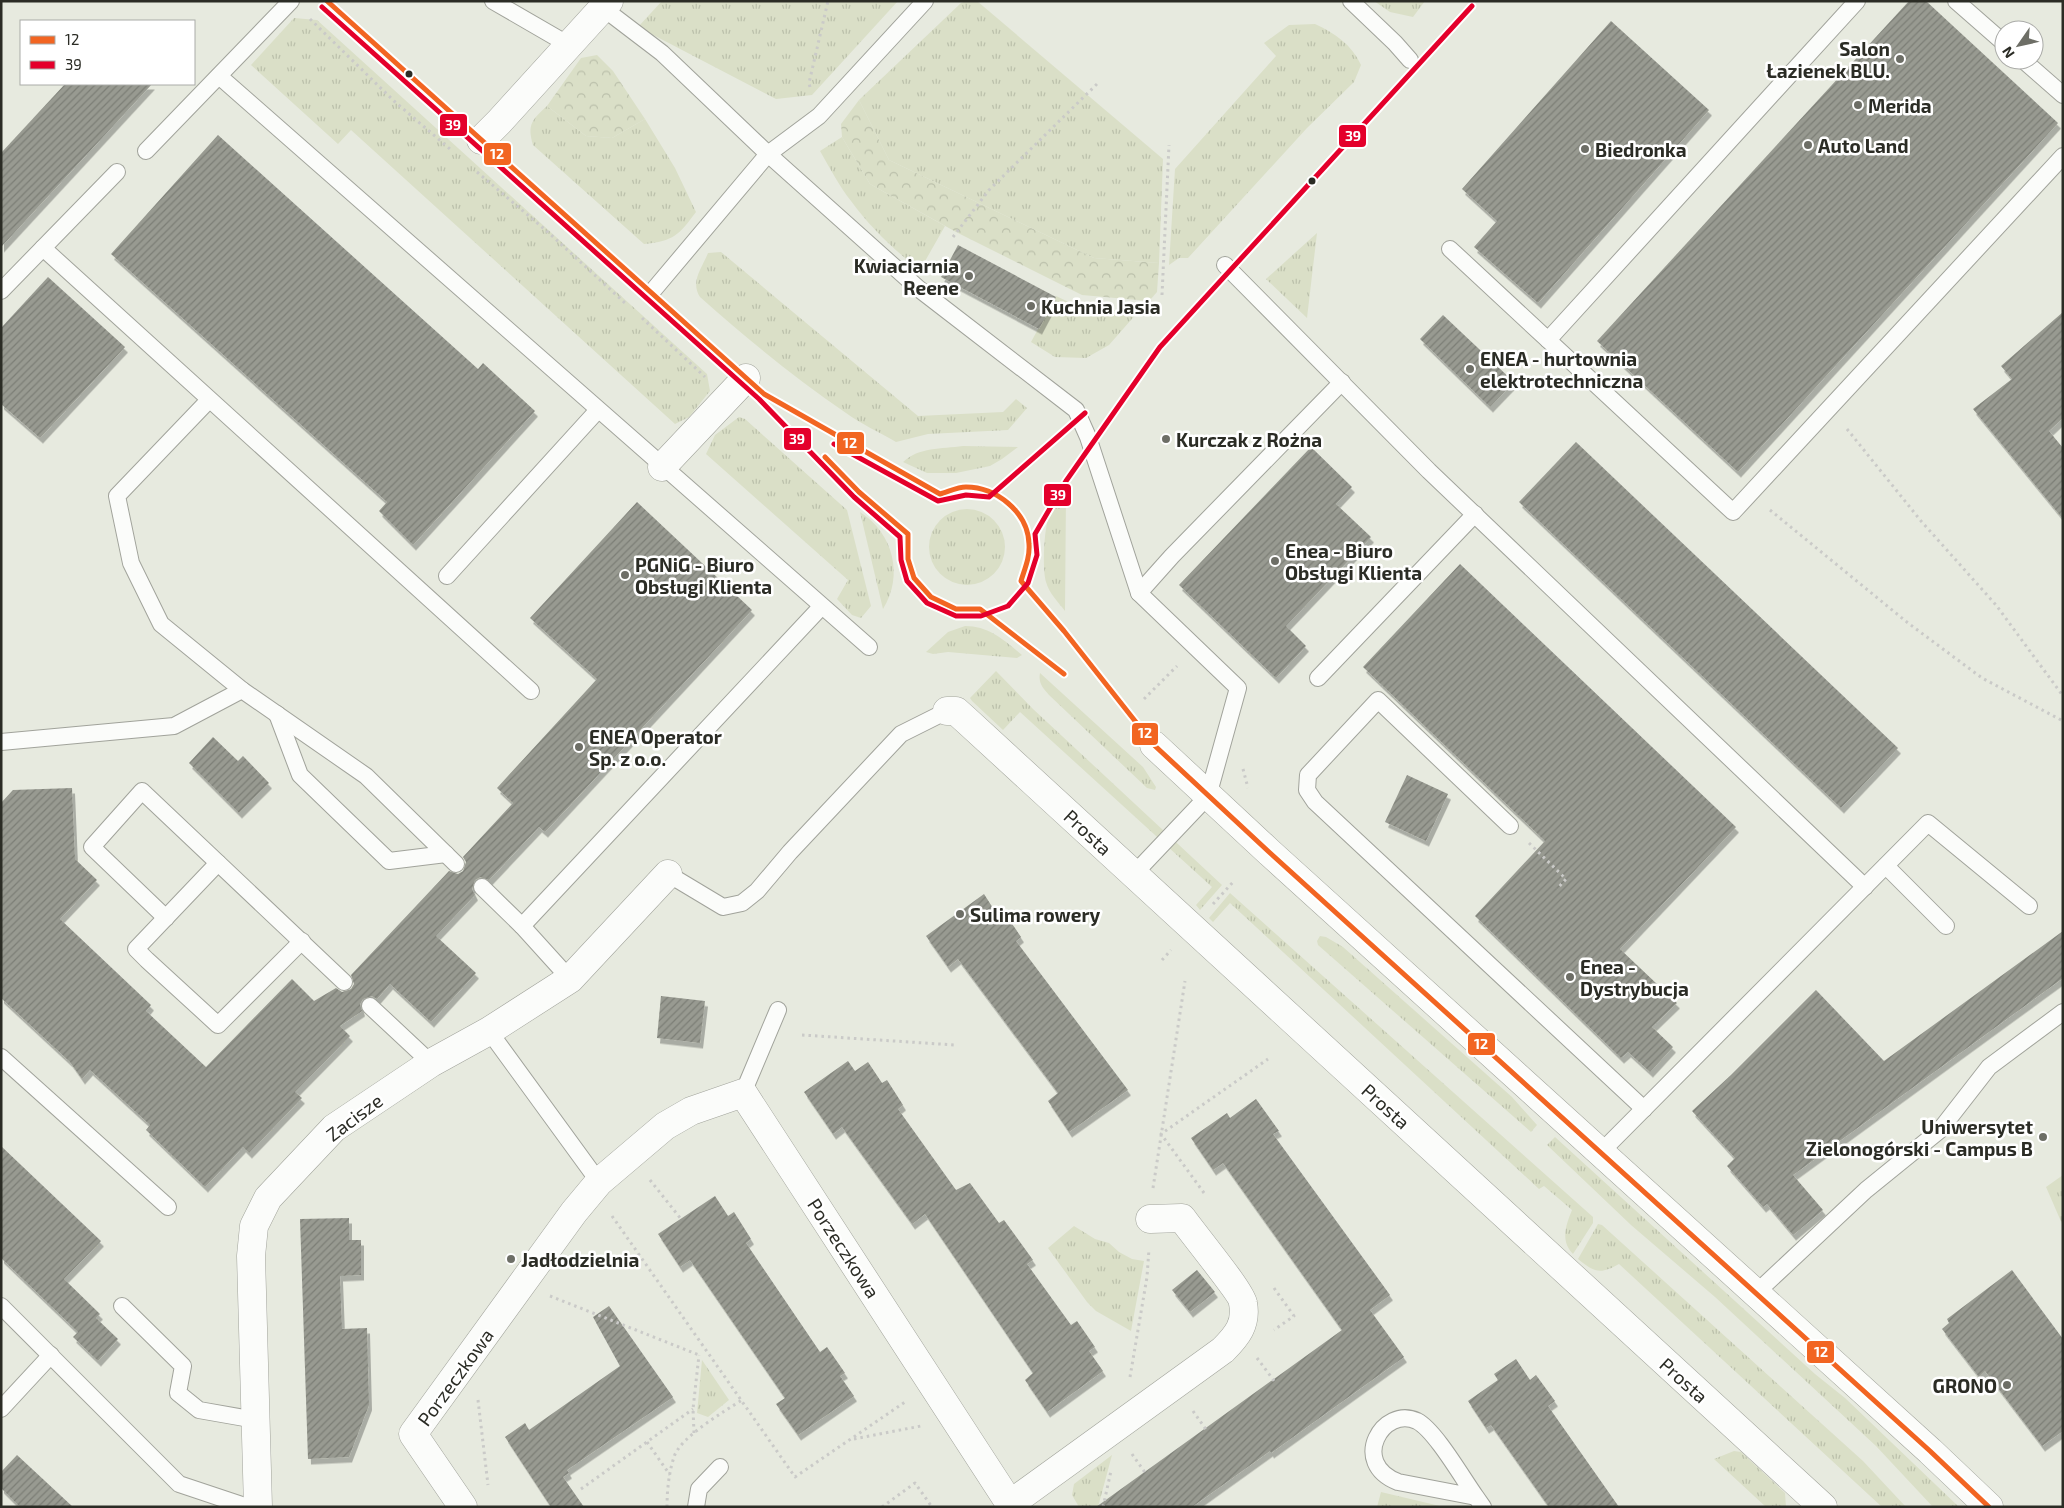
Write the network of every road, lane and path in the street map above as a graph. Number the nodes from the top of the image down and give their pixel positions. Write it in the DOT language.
graph roads {
  1 [pos="291,1"];
  2 [pos="493,1"];
  3 [pos="828,1"];
  4 [pos="925,1"];
  5 [pos="1351,1"];
  6 [pos="1857,1"];
  7 [pos="1956,1"];
  8 [pos="606,4"];
  9 [pos="1994,34"];
  10 [pos="569,45"];
  11 [pos="1410,60"];
  12 [pos="2035,70"];
  13 [pos="218,76"];
  14 [pos="1098,83"];
  15 [pos="2063,94"];
  16 [pos="819,116"];
  17 [pos="481,140"];
  18 [pos="1169,145"];
  19 [pos="146,151"];
  20 [pos="453,152"];
  21 [pos="768,154"];
  22 [pos="2063,156"];
  23 [pos="475,170"];
  24 [pos="117,172"];
  25 [pos="953,237"];
  26 [pos="43,248"];
  27 [pos="1450,248"];
  28 [pos="1225,265"];
  29 [pos="1,291"];
  30 [pos="651,293"];
  31 [pos="1162,296"];
  32 [pos="632,310"];
  33 [pos="639,316"];
  34 [pos="1548,340"];
  35 [pos="1342,382"];
  36 [pos="737,388"];
  37 [pos="209,400"];
  38 [pos="1830,408"];
  39 [pos="598,410"];
  40 [pos="662,467"];
  41 [pos="1750,494"];
  42 [pos="1475,514"];
  43 [pos="447,576"];
  44 [pos="1139,593"];
  45 [pos="821,607"];
  46 [pos="869,647"];
  47 [pos="1195,647"];
  48 [pos="1318,678"];
  49 [pos="242,690"];
  50 [pos="531,691"];
  51 [pos="2063,696"];
  52 [pos="1144,699"];
  53 [pos="947,711"];
  54 [pos="277,714"];
  55 [pos="2063,721"];
  56 [pos="1,742"];
  57 [pos="1154,745"];
  58 [pos="1208,796"];
  59 [pos="1510,826"];
  60 [pos="218,863"];
  61 [pos="1886,866"];
  62 [pos="668,874"];
  63 [pos="1134,874"];
  64 [pos="1234,881"];
  65 [pos="482,887"];
  66 [pos="1865,887"];
  67 [pos="1557,889"];
  68 [pos="1219,898"];
  69 [pos="2029,906"];
  70 [pos="166,918"];
  71 [pos="522,926"];
  72 [pos="1946,926"];
  73 [pos="302,941"];
  74 [pos="570,979"];
  75 [pos="344,982"];
  76 [pos="370,1006"];
  77 [pos="778,1010"];
  78 [pos="2063,1012"];
  79 [pos="489,1032"];
  80 [pos="802,1035"];
  81 [pos="955,1045"];
  82 [pos="1,1057"];
  83 [pos="1268,1059"];
  84 [pos="431,1063"];
  85 [pos="744,1093"];
  86 [pos="1644,1109"];
  87 [pos="1160,1134"];
  88 [pos="1601,1152"];
  89 [pos="645,1173"];
  90 [pos="599,1182"];
  91 [pos="168,1207"];
  92 [pos="611,1215"];
  93 [pos="681,1219"];
  94 [pos="1150,1219"];
  95 [pos="1756,1293"];
  96 [pos="548,1296"];
  97 [pos="122,1306"];
  98 [pos="4,1314"];
  99 [pos="706,1350"];
  100 [pos="699,1355"];
  101 [pos="1255,1355"];
  102 [pos="50,1356"];
  103 [pos="1274,1382"];
  104 [pos="932,1384"];
  105 [pos="477,1390"];
  106 [pos="742,1400"];
  107 [pos="1188,1404"];
  108 [pos="1,1409"];
  109 [pos="693,1409"];
  110 [pos="955,1418"];
  111 [pos="256,1420"];
  112 [pos="1207,1431"];
  113 [pos="694,1433"];
  114 [pos="851,1439"];
  115 [pos="647,1442"];
  116 [pos="1128,1447"];
  117 [pos="720,1467"];
  118 [pos="1146,1474"];
  119 [pos="670,1475"];
  120 [pos="488,1487"];
  121 [pos="581,1489"];
  122 [pos="1480,1502"];
  123 [pos="248,1507"];
  124 [pos="258,1507"];
  125 [pos="463,1507"];
  126 [pos="667,1507"];
  127 [pos="696,1507"];
  128 [pos="882,1507"];
  129 [pos="932,1507"];
  130 [pos="1823,1507"];
  131 [pos="1990,1507"];
  1 -- 13 [label="lane"];
  1 -- 20 [label="path"];
  2 -- 10 [label="lane"];
  3 -- 16 [label="path"];
  4 -- 16 [label="lane"];
  5 -- 11 [label="lane"];
  6 -- 34 [label="lane"];
  7 -- 9 [label="lane"];
  8 -- 10 [label="street"];
  8 -- 21 [label="lane"];
  10 -- 17 [label="street"];
  12 -- 15 [label="lane"];
  13 -- 19 [label="lane"];
  13 -- 39 [label="lane"];
  14 -- 25 [label="path"];
  16 -- 21 [label="lane"];
  18 -- 31 [label="path"];
  21 -- 30 [label="lane"];
  21 -- 44 [label="lane"];
  22 -- 38 [label="lane"];
  23 -- 32 [label="path"];
  24 -- 26 [label="lane"];
  26 -- 29 [label="lane"];
  26 -- 37 [label="lane"];
  27 -- 34 [label="lane"];
  28 -- 35 [label="lane"];
  33 -- 36 [label="path"];
  34 -- 41 [label="lane"];
  35 -- 42 [label="lane"];
  35 -- 44 [label="lane"];
  36 -- 40 [label="street"];
  37 -- 49 [label="lane"];
  37 -- 50 [label="lane"];
  38 -- 41 [label="lane"];
  38 -- 51 [label="path"];
  39 -- 40 [label="lane"];
  39 -- 43 [label="lane"];
  40 -- 45 [label="lane"];
  41 -- 55 [label="path"];
  42 -- 48 [label="lane"];
  42 -- 66 [label="lane"];
  44 -- 47 [label="lane"];
  45 -- 46 [label="lane"];
  45 -- 71 [label="lane"];
  47 -- 52 [label="path"];
  47 -- 58 [label="lane"];
  49 -- 54 [label="lane"];
  49 -- 56 [label="lane"];
  53 -- 62 [label="lane"];
  53 -- 63 [label="street, Prosta"];
  54 -- 54 [label="lane"];
  57 -- 58 [label="street"];
  58 -- 63 [label="lane"];
  58 -- 88 [label="street"];
  59 -- 67 [label="path"];
  59 -- 86 [label="lane"];
  60 -- 70 [label="lane"];
  60 -- 70 [label="lane"];
  60 -- 73 [label="lane"];
  61 -- 66 [label="lane"];
  61 -- 69 [label="lane"];
  61 -- 72 [label="lane"];
  62 -- 74 [label="street, Zacisze"];
  63 -- 130 [label="street, Prosta"];
  64 -- 68 [label="path"];
  65 -- 71 [label="lane"];
  66 -- 86 [label="lane"];
  70 -- 73 [label="lane"];
  71 -- 74 [label="lane"];
  73 -- 75 [label="lane"];
  74 -- 79 [label="street, Zacisze"];
  76 -- 84 [label="lane"];
  77 -- 85 [label="lane"];
  78 -- 95 [label="lane"];
  79 -- 84 [label="street, Zacisze"];
  79 -- 90 [label="lane"];
  80 -- 81 [label="path"];
  82 -- 91 [label="lane"];
  83 -- 87 [label="path"];
  84 -- 111 [label="street, Zacisze"];
  85 -- 90 [label="street, Porzeczkowa"];
  85 -- 104 [label="street, Porzeczkowa"];
  86 -- 88 [label="lane"];
  88 -- 95 [label="street"];
  89 -- 93 [label="path"];
  90 -- 125 [label="street, Porzeczkowa"];
  92 -- 99 [label="path"];
  94 -- 110 [label="street, Porzeczkowa"];
  95 -- 131 [label="street"];
  96 -- 100 [label="path"];
  97 -- 111 [label="lane"];
  98 -- 102 [label="lane"];
  99 -- 100 [label="path"];
  99 -- 106 [label="path"];
  100 -- 109 [label="path"];
  101 -- 103 [label="path"];
  102 -- 108 [label="lane"];
  102 -- 123 [label="lane"];
  104 -- 110 [label="street, Porzeczkowa"];
  104 -- 114 [label="path"];
  105 -- 120 [label="path"];
  106 -- 113 [label="path"];
  106 -- 114 [label="path"];
  107 -- 112 [label="path"];
  109 -- 113 [label="path"];
  109 -- 115 [label="path"];
  110 -- 114 [label="path"];
  111 -- 124 [label="street, Zacisze"];
  113 -- 119 [label="path"];
  115 -- 119 [label="path"];
  115 -- 121 [label="path"];
  116 -- 118 [label="path"];
  117 -- 127 [label="lane"];
  119 -- 126 [label="path"];
  122 -- 122 [label="lane"];
  128 -- 129 [label="path"];
}
